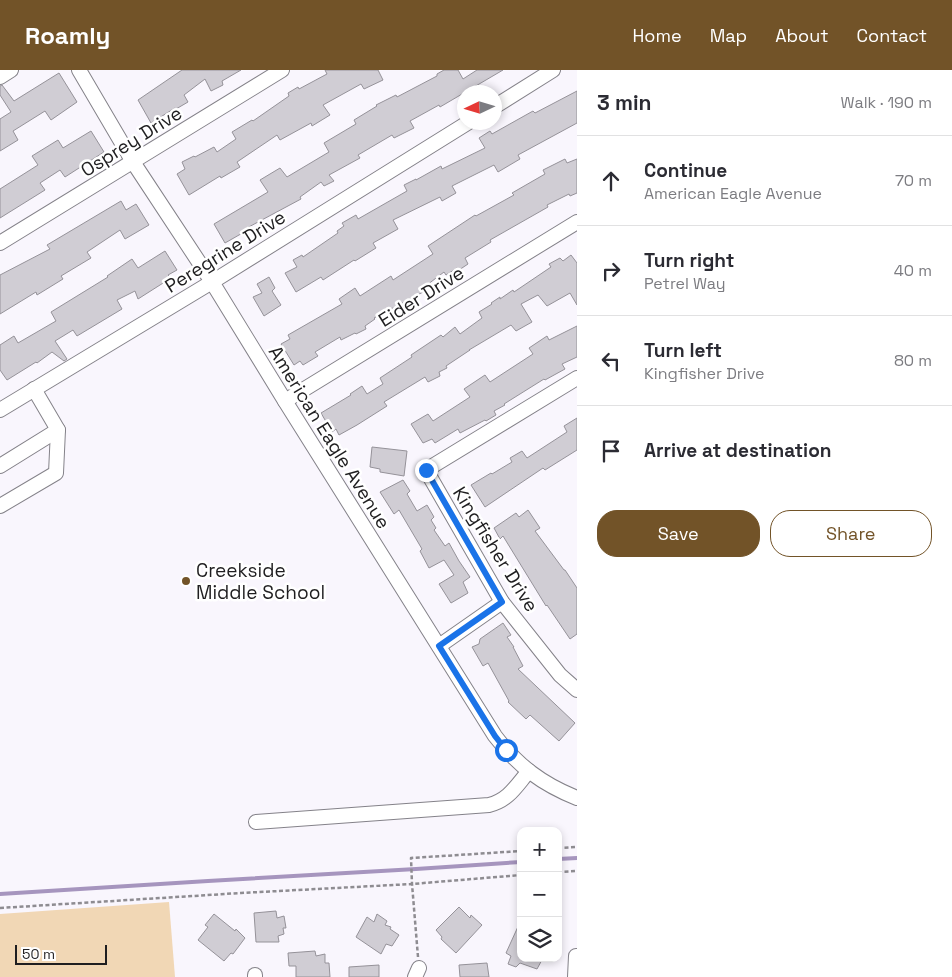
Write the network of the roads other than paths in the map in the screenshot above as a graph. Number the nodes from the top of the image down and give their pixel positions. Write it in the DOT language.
graph roads {
  1 [pos="11,70"];
  2 [pos="79,70"];
  3 [pos="282,70"];
  4 [pos="553,70"];
  5 [pos="0,77"];
  6 [pos="502,102"];
  7 [pos="457,129"];
  8 [pos="133,162"];
  9 [pos="577,222"];
  10 [pos="0,243"];
  11 [pos="212,282"];
  12 [pos="577,378"];
  13 [pos="34,389"];
  14 [pos="285,401"];
  15 [pos="0,410"];
  16 [pos="58,430"];
  17 [pos="0,466"];
  18 [pos="0,506"];
  19 [pos="502,602"];
  20 [pos="439,646"];
  21 [pos="577,690"];
  22 [pos="528,771"];
  23 [pos="577,798"];
  24 [pos="256,822"];
  25 [pos="576,956"];
  26 [pos="575,977"];
  1 -- 5 [label="street"];
  2 -- 8 [label="street, American Eagle Avenue"];
  3 -- 8 [label="street, Osprey Drive"];
  4 -- 6 [label="street"];
  7 -- 11 [label="street, Peregrine Drive"];
  8 -- 10 [label="street, Osprey Drive"];
  8 -- 11 [label="street, American Eagle Avenue"];
  9 -- 14 [label="street, Eider Drive"];
  11 -- 13 [label="street, Peregrine Drive"];
  11 -- 14 [label="street, American Eagle Avenue"];
  12 -- 19 [label="street, Kingfisher Drive"];
  13 -- 15 [label="street, Peregrine Drive"];
  13 -- 16 [label="street"];
  14 -- 20 [label="street, American Eagle Avenue"];
  16 -- 17 [label="street"];
  16 -- 18 [label="street"];
  19 -- 20 [label="street"];
  19 -- 21 [label="street, Kingfisher Drive"];
  20 -- 22 [label="street, American Eagle Avenue"];
  22 -- 23 [label="street, American Eagle Avenue"];
  22 -- 24 [label="street"];
  25 -- 26 [label="street"];
}
